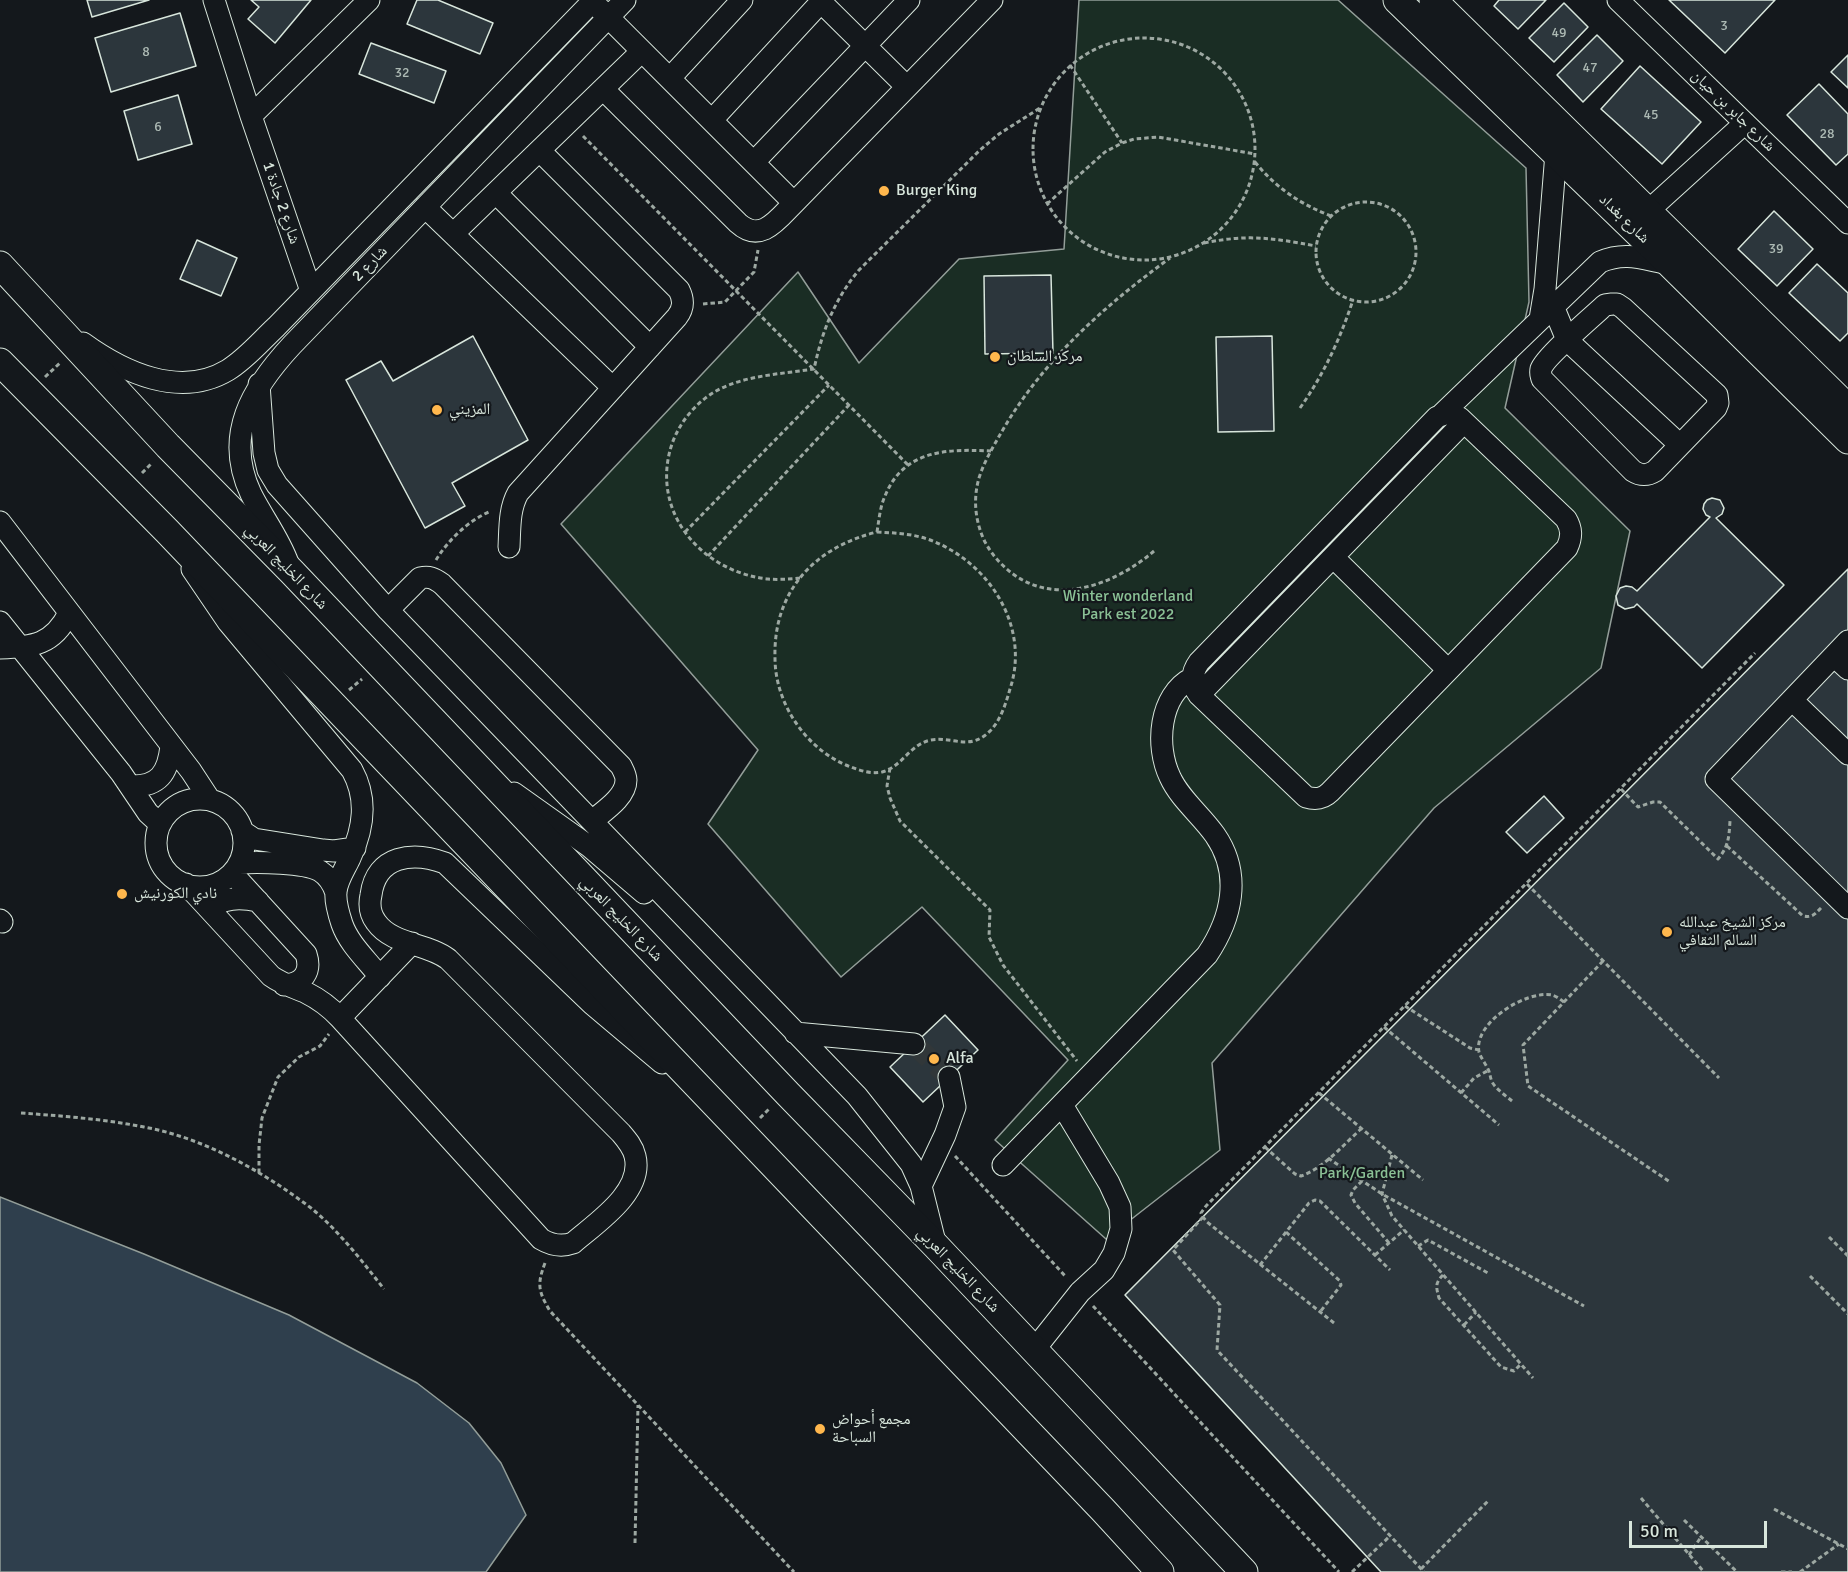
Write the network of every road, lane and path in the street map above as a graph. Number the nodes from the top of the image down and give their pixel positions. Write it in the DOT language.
graph roads {
  1 [pos="214,0"];
  2 [pos="369,0"];
  3 [pos="625,0"];
  4 [pos="742,0"];
  5 [pos="909,0"];
  6 [pos="992,0"];
  7 [pos="1397,0"];
  8 [pos="1433,0"];
  9 [pos="1618,0"];
  10 [pos="593,1"];
  11 [pos="820,1"];
  12 [pos="609,17"];
  13 [pos="866,47"];
  14 [pos="642,51"];
  15 [pos="1070,65"];
  16 [pos="670,78"];
  17 [pos="907,87"];
  18 [pos="603,89"];
  19 [pos="1040,108"];
  20 [pos="251,116"];
  21 [pos="712,120"];
  22 [pos="1745,123"];
  23 [pos="583,136"];
  24 [pos="1122,143"];
  25 [pos="540,151"];
  26 [pos="1556,153"];
  27 [pos="1256,154"];
  28 [pos="754,162"];
  29 [pos="1255,162"];
  30 [pos="496,193"];
  31 [pos="794,203"];
  32 [pos="1047,204"];
  33 [pos="425,207"];
  34 [pos="1648,211"];
  35 [pos="1331,216"];
  36 [pos="1848,223"];
  37 [pos="761,231"];
  38 [pos="453,234"];
  39 [pos="1202,244"];
  40 [pos="1317,246"];
  41 [pos="1173,256"];
  42 [pos="1670,264"];
  43 [pos="0,265"];
  44 [pos="316,285"];
  45 [pos="736,291"];
  46 [pos="339,296"];
  47 [pos="1353,300"];
  48 [pos="683,307"];
  49 [pos="1546,313"];
  50 [pos="46,315"];
  51 [pos="1567,340"];
  52 [pos="77,347"];
  53 [pos="650,347"];
  54 [pos="0,362"];
  55 [pos="814,369"];
  56 [pos="259,384"];
  57 [pos="829,385"];
  58 [pos="613,388"];
  59 [pos="30,391"];
  60 [pos="849,405"];
  61 [pos="1300,408"];
  62 [pos="1848,408"];
  63 [pos="1442,414"];
  64 [pos="1464,422"];
  65 [pos="1848,440"];
  66 [pos="1680,445"];
  67 [pos="168,446"];
  68 [pos="991,451"];
  69 [pos="908,465"];
  70 [pos="126,489"];
  71 [pos="513,502"];
  72 [pos="0,522"];
  73 [pos="167,531"];
  74 [pos="684,532"];
  75 [pos="877,532"];
  76 [pos="509,546"];
  77 [pos="1154,550"];
  78 [pos="708,556"];
  79 [pos="1333,557"];
  80 [pos="292,572"];
  81 [pos="426,577"];
  82 [pos="800,578"];
  83 [pos="388,610"];
  84 [pos="69,613"];
  85 [pos="0,622"];
  86 [pos="10,647"];
  87 [pos="1755,653"];
  88 [pos="1843,656"];
  89 [pos="380,664"];
  90 [pos="1448,670"];
  91 [pos="1195,686"];
  92 [pos="1792,700"];
  93 [pos="333,704"];
  94 [pos="171,746"];
  95 [pos="1848,754"];
  96 [pos="477,768"];
  97 [pos="890,768"];
  98 [pos="130,786"];
  99 [pos="1621,789"];
  100 [pos="210,800"];
  101 [pos="1744,807"];
  102 [pos="592,821"];
  103 [pos="160,824"];
  104 [pos="242,831"];
  105 [pos="1727,846"];
  106 [pos="355,848"];
  107 [pos="235,868"];
  108 [pos="186,884"];
  109 [pos="1527,884"];
  110 [pos="336,893"];
  111 [pos="258,901"];
  112 [pos="1841,901"];
  113 [pos="208,908"];
  114 [pos="412,943"];
  115 [pos="1603,961"];
  116 [pos="733,969"];
  117 [pos="380,977"];
  118 [pos="284,985"];
  119 [pos="1564,1002"];
  120 [pos="1405,1006"];
  121 [pos="340,1017"];
  122 [pos="1384,1027"];
  123 [pos="795,1033"];
  124 [pos="914,1044"];
  125 [pos="1479,1050"];
  126 [pos="1081,1066"];
  127 [pos="1489,1070"];
  128 [pos="949,1077"];
  129 [pos="1719,1078"];
  130 [pos="1319,1093"];
  131 [pos="1461,1093"];
  132 [pos="788,1094"];
  133 [pos="1512,1101"];
  134 [pos="1062,1105"];
  135 [pos="717,1108"];
  136 [pos="21,1113"];
  137 [pos="1498,1125"];
  138 [pos="1362,1129"];
  139 [pos="742,1133"];
  140 [pos="941,1142"];
  141 [pos="1265,1147"];
  142 [pos="1392,1155"];
  143 [pos="1328,1158"];
  144 [pos="1003,1165"];
  145 [pos="259,1173"];
  146 [pos="1423,1180"];
  147 [pos="1362,1181"];
  148 [pos="1670,1182"];
  149 [pos="921,1186"];
  150 [pos="1382,1194"];
  151 [pos="1203,1217"];
  152 [pos="1404,1230"];
  153 [pos="1286,1232"];
  154 [pos="1829,1237"];
  155 [pos="1389,1243"];
  156 [pos="552,1244"];
  157 [pos="936,1246"];
  158 [pos="1418,1246"];
  159 [pos="1375,1255"];
  160 [pos="1848,1256"];
  161 [pos="1260,1264"];
  162 [pos="1390,1270"];
  163 [pos="1488,1273"];
  164 [pos="1443,1275"];
  165 [pos="1810,1276"];
  166 [pos="384,1290"];
  167 [pos="1080,1292"];
  168 [pos="1584,1306"];
  169 [pos="1320,1312"];
  170 [pos="1476,1312"];
  171 [pos="1848,1314"];
  172 [pos="1334,1323"];
  173 [pos="1464,1325"];
  174 [pos="1035,1350"];
  175 [pos="1521,1364"];
  176 [pos="1533,1378"];
  177 [pos="638,1405"];
  178 [pos="1641,1498"];
  179 [pos="1488,1501"];
  180 [pos="1773,1509"];
  181 [pos="1684,1520"];
  182 [pos="1390,1536"];
  183 [pos="1701,1537"];
  184 [pos="635,1543"];
  185 [pos="1839,1544"];
  186 [pos="1848,1549"];
  187 [pos="1689,1555"];
  188 [pos="1423,1571"];
  189 [pos="794,1572"];
  190 [pos="1160,1572"];
  191 [pos="1244,1572"];
  192 [pos="1339,1572"];
  193 [pos="1352,1572"];
  194 [pos="1704,1572"];
  195 [pos="1737,1572"];
  196 [pos="1781,1572"];
  197 [pos="1792,1572"];
  198 [pos="1800,1572"];
  1 -- 20 [label="street, شارع 2 جادة 1"];
  2 -- 20 [label="street"];
  3 -- 12 [label="street, شارع 2"];
  4 -- 16 [label="street"];
  5 -- 13 [label="street"];
  6 -- 17 [label="street"];
  7 -- 26 [label="main road, شارع بغداد"];
  8 -- 34 [label="main road, شارع بغداد"];
  9 -- 22 [label="street, شارع جابر بن حيان"];
  10 -- 12 [label="street"];
  10 -- 44 [label="street, شارع 2"];
  11 -- 13 [label="street"];
  11 -- 21 [label="street"];
  12 -- 14 [label="street"];
  12 -- 33 [label="street, شارع 2"];
  13 -- 17 [label="street"];
  13 -- 28 [label="street"];
  14 -- 16 [label="street"];
  14 -- 18 [label="street"];
  15 -- 19 [label="path"];
  15 -- 24 [label="path"];
  15 -- 27 [label="path"];
  16 -- 21 [label="street"];
  17 -- 31 [label="street"];
  18 -- 25 [label="street"];
  18 -- 37 [label="street"];
  19 -- 32 [label="path"];
  19 -- 55 [label="path"];
  20 -- 44 [label="street, شارع 2 جادة 1"];
  21 -- 28 [label="street"];
  22 -- 34 [label="street"];
  22 -- 36 [label="street, شارع جابر بن حيان"];
  23 -- 45 [label="path"];
  24 -- 27 [label="path"];
  24 -- 32 [label="path"];
  25 -- 30 [label="street"];
  25 -- 48 [label="street"];
  26 -- 42 [label="main road, شارع بغداد"];
  26 -- 49 [label="street"];
  27 -- 29 [label="path"];
  28 -- 31 [label="street"];
  29 -- 35 [label="path"];
  29 -- 39 [label="path"];
  30 -- 38 [label="street"];
  30 -- 53 [label="street"];
  31 -- 37 [label="street"];
  32 -- 41 [label="path"];
  33 -- 38 [label="street"];
  33 -- 46 [label="street, شارع 2"];
  34 -- 62 [label="main road, شارع بغداد"];
  35 -- 40 [label="path"];
  35 -- 47 [label="path"];
  37 -- 45 [label="path"];
  38 -- 58 [label="street"];
  39 -- 40 [label="path"];
  39 -- 41 [label="path"];
  40 -- 47 [label="path"];
  41 -- 68 [label="path"];
  42 -- 49 [label="street"];
  42 -- 65 [label="main road, شارع بغداد"];
  43 -- 50 [label="main road, شارع الخليج العربي"];
  44 -- 46 [label="street"];
  44 -- 50 [label="street, شارع 2"];
  45 -- 48 [label="path"];
  45 -- 55 [label="path"];
  46 -- 56 [label="street, شارع 2"];
  47 -- 61 [label="path"];
  48 -- 53 [label="street"];
  49 -- 51 [label="street"];
  49 -- 63 [label="street"];
  50 -- 52 [label="main road, شارع الخليج العربي"];
  51 -- 66 [label="street"];
  51 -- 66 [label="street"];
  51 -- 66 [label="street"];
  52 -- 59 [label="path"];
  52 -- 67 [label="main road, شارع الخليج العربي"];
  53 -- 58 [label="street"];
  54 -- 59 [label="main road"];
  55 -- 57 [label="path"];
  55 -- 74 [label="path"];
  56 -- 80 [label="street, شارع 2"];
  56 -- 83 [label="street"];
  57 -- 60 [label="path"];
  57 -- 74 [label="path"];
  58 -- 71 [label="street"];
  59 -- 70 [label="main road"];
  60 -- 69 [label="path"];
  60 -- 78 [label="path"];
  63 -- 64 [label="street"];
  63 -- 91 [label="street"];
  64 -- 79 [label="street"];
  64 -- 90 [label="street"];
  67 -- 70 [label="path"];
  67 -- 80 [label="main road, شارع الخليج العربي"];
  68 -- 69 [label="path"];
  68 -- 77 [label="path"];
  69 -- 75 [label="path"];
  70 -- 73 [label="main road"];
  71 -- 76 [label="street"];
  71 -- 81 [label="path"];
  72 -- 84 [label="street"];
  73 -- 93 [label="main road"];
  73 -- 106 [label="street"];
  74 -- 78 [label="path"];
  75 -- 82 [label="path"];
  75 -- 97 [label="path"];
  78 -- 82 [label="path"];
  79 -- 90 [label="street"];
  79 -- 91 [label="street"];
  80 -- 89 [label="main road, شارع الخليج العربي"];
  81 -- 83 [label="street"];
  81 -- 102 [label="street"];
  82 -- 97 [label="path"];
  83 -- 102 [label="street"];
  84 -- 86 [label="street"];
  84 -- 94 [label="street"];
  85 -- 86 [label="street"];
  86 -- 98 [label="street"];
  87 -- 99 [label="path"];
  88 -- 92 [label="street"];
  89 -- 93 [label="path"];
  89 -- 96 [label="main road, شارع الخليج العربي"];
  90 -- 91 [label="street"];
  91 -- 134 [label="street"];
  92 -- 95 [label="street"];
  92 -- 101 [label="street"];
  93 -- 135 [label="main road"];
  94 -- 98 [label="street"];
  94 -- 100 [label="street"];
  96 -- 116 [label="street"];
  96 -- 132 [label="main road, شارع الخليج العربي"];
  97 -- 126 [label="path"];
  98 -- 103 [label="street"];
  99 -- 105 [label="path"];
  99 -- 109 [label="path"];
  100 -- 103 [label="street"];
  100 -- 104 [label="street"];
  101 -- 105 [label="path"];
  101 -- 112 [label="street"];
  102 -- 116 [label="street"];
  103 -- 108 [label="street"];
  104 -- 106 [label="street"];
  104 -- 107 [label="street"];
  105 -- 112 [label="path"];
  106 -- 110 [label="street"];
  107 -- 108 [label="street"];
  107 -- 110 [label="street"];
  107 -- 111 [label="street"];
  108 -- 113 [label="street"];
  109 -- 115 [label="path"];
  109 -- 120 [label="path"];
  110 -- 117 [label="street"];
  111 -- 113 [label="street"];
  111 -- 118 [label="street"];
  113 -- 118 [label="street"];
  114 -- 117 [label="street"];
  114 -- 135 [label="street"];
  114 -- 156 [label="street"];
  115 -- 119 [label="path"];
  115 -- 129 [label="path"];
  116 -- 123 [label="street"];
  117 -- 121 [label="street"];
  118 -- 121 [label="street"];
  119 -- 125 [label="path"];
  119 -- 148 [label="path"];
  120 -- 122 [label="path"];
  120 -- 125 [label="path"];
  121 -- 145 [label="path"];
  121 -- 156 [label="street"];
  122 -- 130 [label="path"];
  122 -- 131 [label="path"];
  123 -- 124 [label="street"];
  123 -- 149 [label="street"];
  125 -- 127 [label="path"];
  127 -- 131 [label="path"];
  127 -- 133 [label="path"];
  128 -- 140 [label="street"];
  130 -- 138 [label="path"];
  130 -- 141 [label="path"];
  131 -- 137 [label="path"];
  132 -- 139 [label="path"];
  132 -- 157 [label="main road, شارع الخليج العربي"];
  134 -- 144 [label="street"];
  134 -- 167 [label="street"];
  135 -- 139 [label="main road"];
  136 -- 145 [label="path"];
  138 -- 142 [label="path"];
  138 -- 143 [label="path"];
  139 -- 190 [label="main road"];
  140 -- 149 [label="street"];
  140 -- 167 [label="path"];
  141 -- 143 [label="path"];
  141 -- 151 [label="path"];
  142 -- 146 [label="path"];
  142 -- 150 [label="path"];
  143 -- 147 [label="path"];
  145 -- 166 [label="path"];
  147 -- 150 [label="path"];
  147 -- 155 [label="path"];
  149 -- 157 [label="street"];
  150 -- 152 [label="path"];
  150 -- 168 [label="path"];
  151 -- 161 [label="path"];
  151 -- 182 [label="path"];
  152 -- 155 [label="path"];
  152 -- 158 [label="path"];
  153 -- 159 [label="path"];
  153 -- 161 [label="path"];
  153 -- 169 [label="path"];
  154 -- 160 [label="path"];
  155 -- 159 [label="path"];
  156 -- 177 [label="path"];
  157 -- 174 [label="main road, شارع الخليج العربي"];
  158 -- 163 [label="path"];
  158 -- 164 [label="path"];
  159 -- 162 [label="path"];
  161 -- 169 [label="path"];
  164 -- 170 [label="path"];
  164 -- 173 [label="path"];
  165 -- 171 [label="path"];
  167 -- 174 [label="street"];
  167 -- 192 [label="path"];
  169 -- 172 [label="path"];
  170 -- 173 [label="path"];
  170 -- 175 [label="path"];
  173 -- 175 [label="path"];
  174 -- 191 [label="main road, شارع الخليج العربي"];
  175 -- 176 [label="path"];
  177 -- 184 [label="path"];
  177 -- 189 [label="path"];
  178 -- 187 [label="path"];
  179 -- 188 [label="path"];
  180 -- 185 [label="path"];
  181 -- 183 [label="path"];
  182 -- 188 [label="path"];
  182 -- 193 [label="path"];
  183 -- 187 [label="path"];
  183 -- 195 [label="path"];
  185 -- 186 [label="path"];
  185 -- 198 [label="path"];
  187 -- 194 [label="path"];
  196 -- 197 [label="path"];
}
